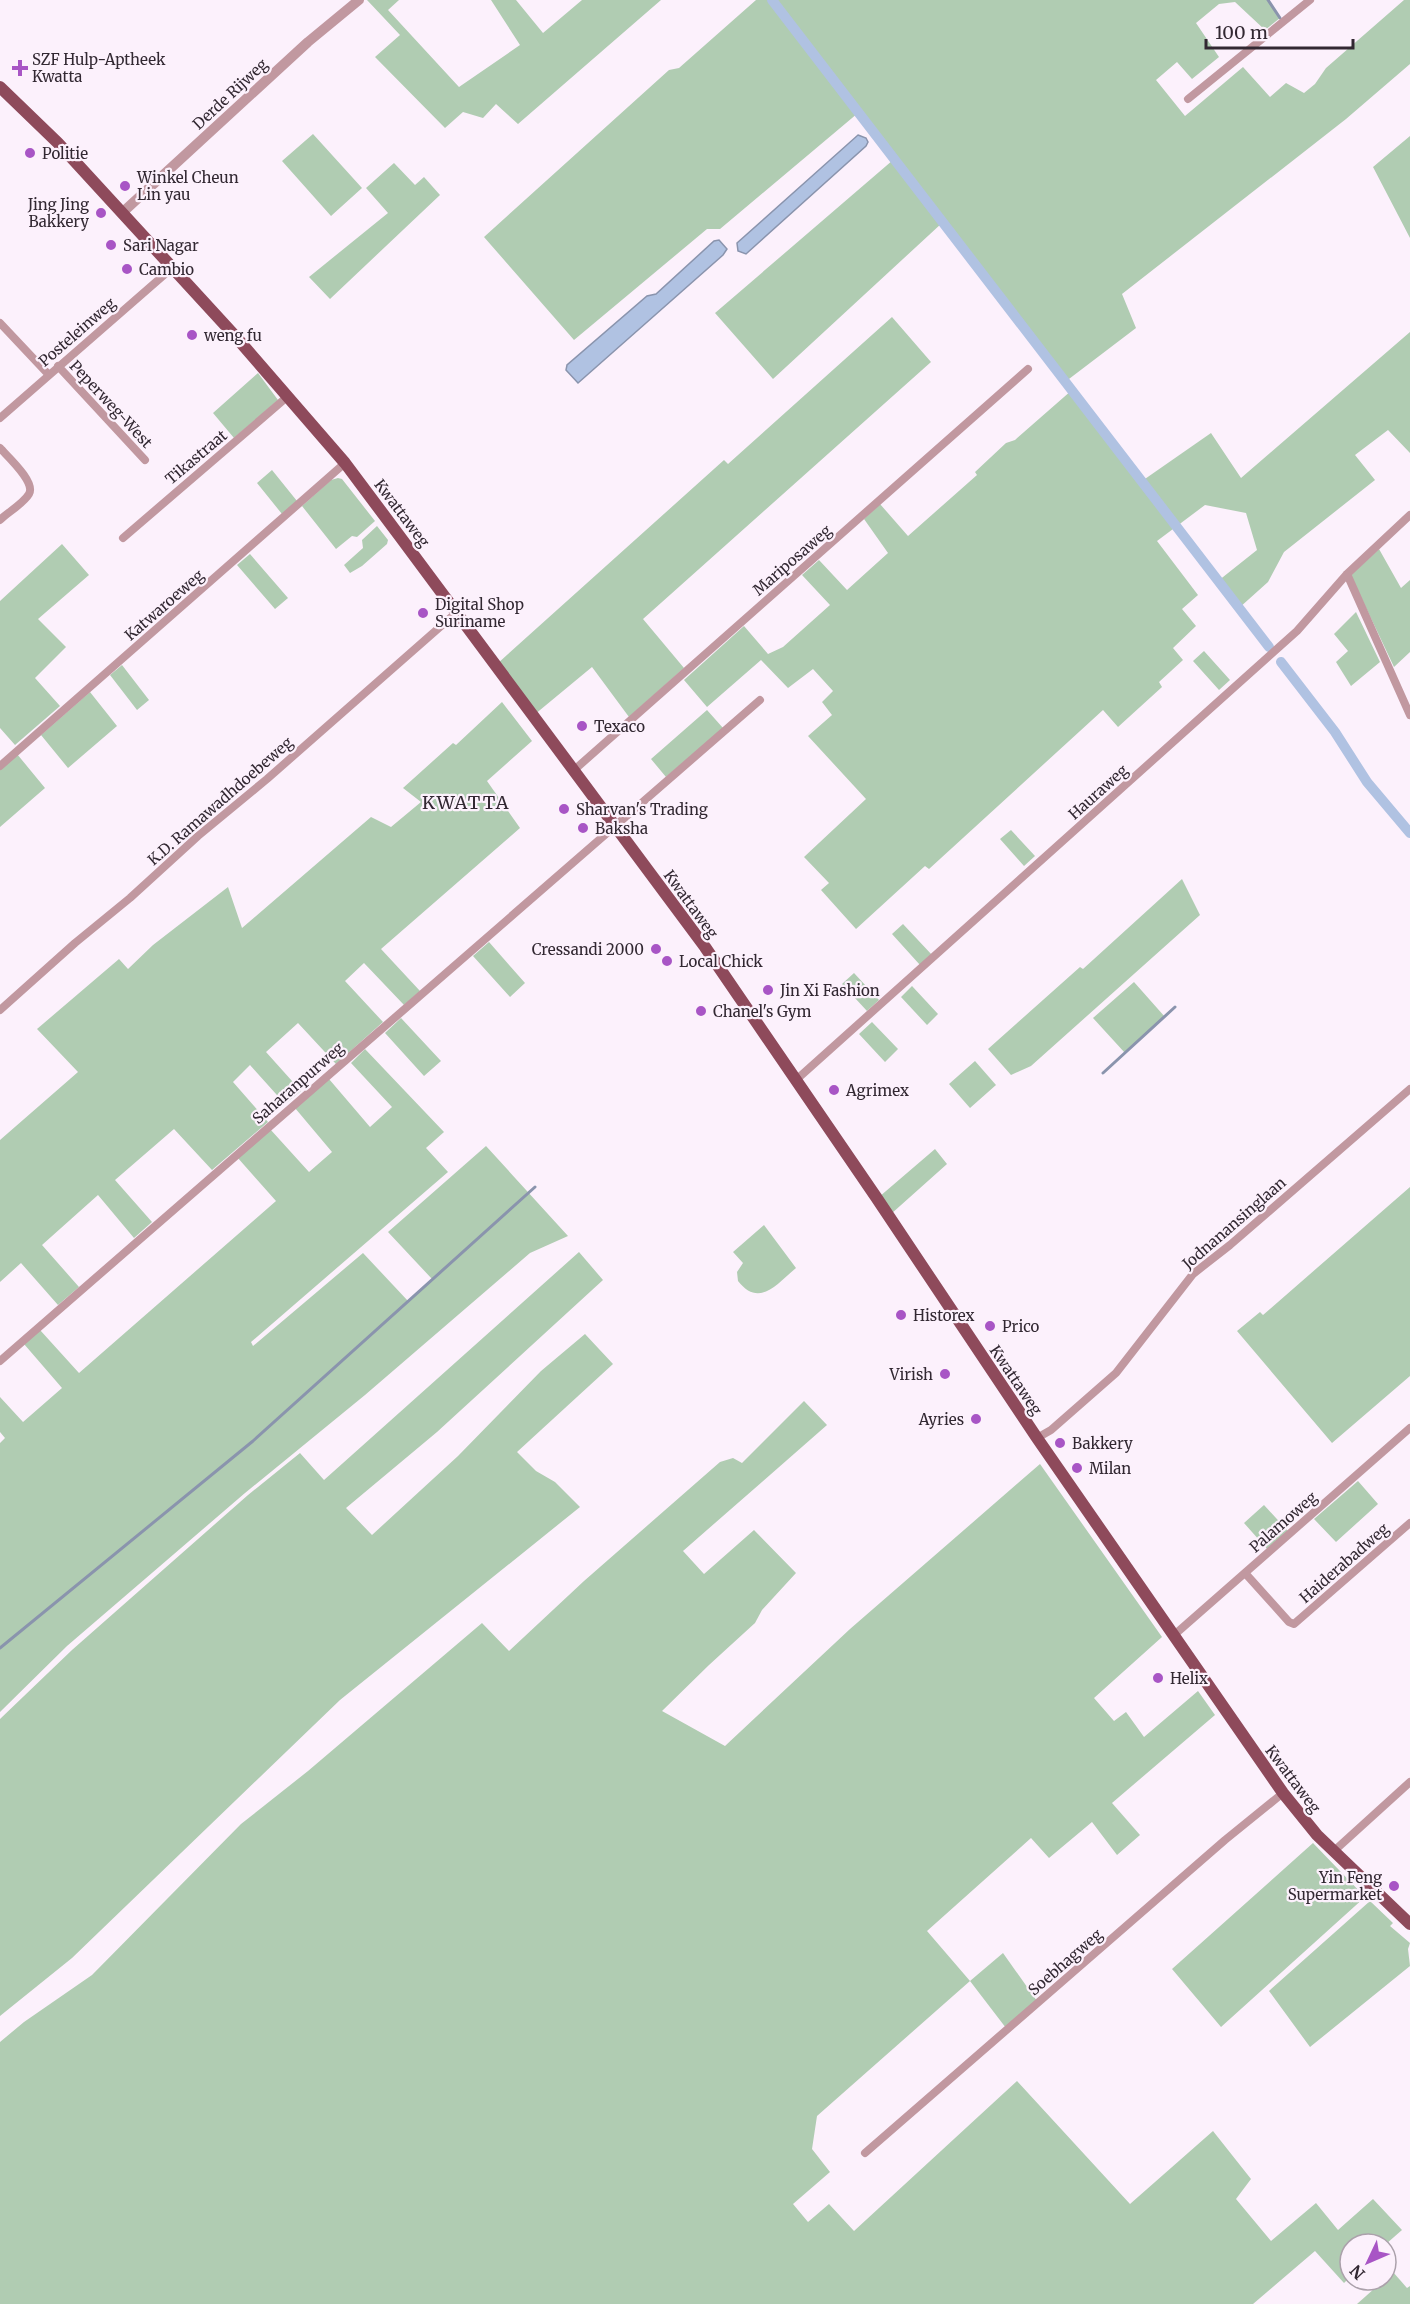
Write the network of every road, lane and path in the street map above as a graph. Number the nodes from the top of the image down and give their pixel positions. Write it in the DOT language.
graph roads {
  1 [pos="359,0"];
  2 [pos="1310,0"];
  3 [pos="0,87"];
  4 [pos="1188,99"];
  5 [pos="123,212"];
  6 [pos="172,268"];
  7 [pos="0,322"];
  8 [pos="58,366"];
  9 [pos="1028,369"];
  10 [pos="49,375"];
  11 [pos="287,397"];
  12 [pos="0,418"];
  13 [pos="0,448"];
  14 [pos="145,460"];
  15 [pos="345,463"];
  16 [pos="1410,515"];
  17 [pos="0,520"];
  18 [pos="123,538"];
  19 [pos="1347,574"];
  20 [pos="457,612"];
  21 [pos="760,700"];
  22 [pos="1410,715"];
  23 [pos="0,766"];
  24 [pos="573,771"];
  25 [pos="614,827"];
  26 [pos="0,1010"];
  27 [pos="796,1080"];
  28 [pos="1410,1089"];
  29 [pos="0,1360"];
  30 [pos="1410,1428"];
  31 [pos="1037,1438"];
  32 [pos="1410,1523"];
  33 [pos="1245,1573"];
  34 [pos="1173,1636"];
  35 [pos="1410,1782"];
  36 [pos="1283,1793"];
  37 [pos="1334,1851"];
  38 [pos="1410,1924"];
  39 [pos="865,2153"];
  1 -- 5 [label="street, Derde Rijweg"];
  2 -- 4 [label="street"];
  3 -- 5 [label="main road, Kwattaweg"];
  5 -- 6 [label="main road, Kwattaweg"];
  6 -- 8 [label="street, Posteleinweg"];
  6 -- 11 [label="main road, Kwattaweg"];
  7 -- 10 [label="street"];
  8 -- 10 [label="street, Posteleinweg"];
  8 -- 14 [label="street, Peperweg-West"];
  9 -- 24 [label="street, Mariposaweg"];
  10 -- 12 [label="street, Posteleinweg"];
  11 -- 15 [label="main road, Kwattaweg"];
  11 -- 18 [label="street, Tikastraat"];
  13 -- 17 [label="street"];
  15 -- 20 [label="main road, Kwattaweg"];
  15 -- 23 [label="street, Katwaroeweg"];
  16 -- 19 [label="street, Hauraweg"];
  19 -- 22 [label="street"];
  19 -- 27 [label="street, Hauraweg"];
  20 -- 24 [label="main road, Kwattaweg"];
  20 -- 26 [label="street, K.D. Ramawadhdoebeweg"];
  21 -- 25 [label="street, Saharanpurweg"];
  24 -- 25 [label="main road, Kwattaweg"];
  25 -- 27 [label="main road, Kwattaweg"];
  25 -- 29 [label="street, Saharanpurweg"];
  27 -- 31 [label="main road, Kwattaweg"];
  28 -- 31 [label="street, Jodnanansinglaan"];
  30 -- 33 [label="street, Palamoweg"];
  31 -- 34 [label="main road, Kwattaweg"];
  32 -- 33 [label="street, Haiderabadweg"];
  33 -- 34 [label="street, Palamoweg"];
  34 -- 36 [label="main road, Kwattaweg"];
  35 -- 37 [label="street"];
  36 -- 37 [label="main road, Kwattaweg"];
  36 -- 39 [label="street, Soebhagweg"];
  37 -- 38 [label="main road, Kwattaweg"];
}
